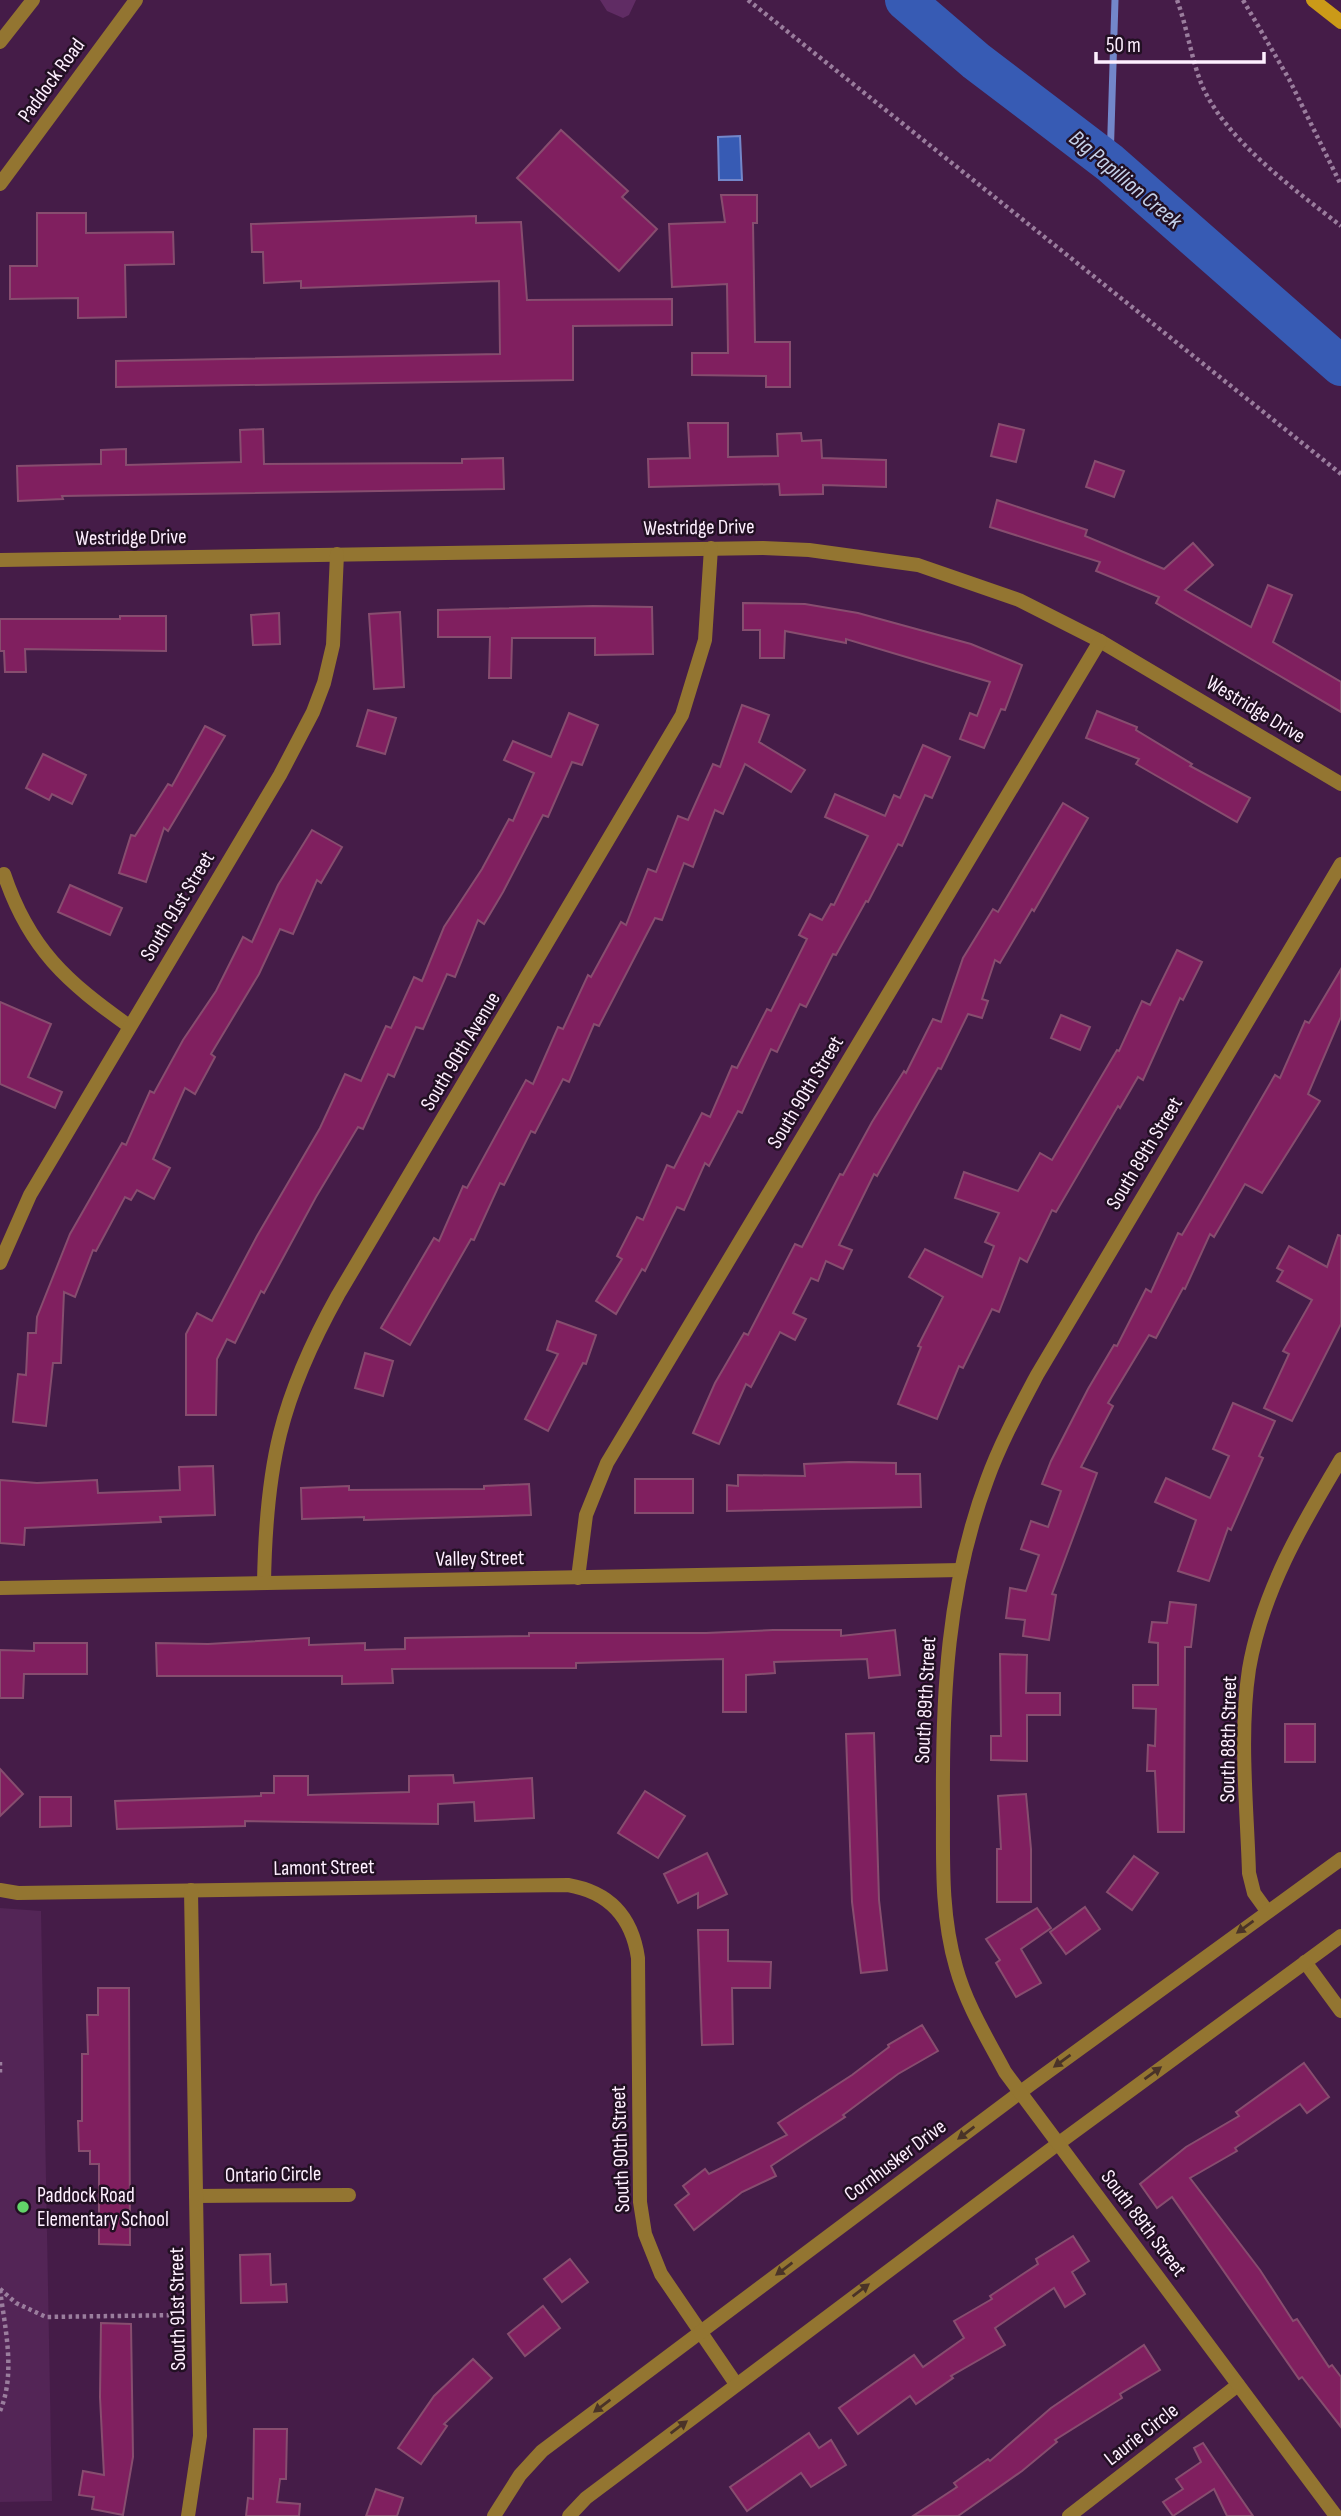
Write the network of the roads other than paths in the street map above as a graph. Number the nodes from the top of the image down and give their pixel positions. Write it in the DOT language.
graph roads {
  1 [pos="33,0"];
  2 [pos="136,0"];
  3 [pos="1313,0"];
  4 [pos="1341,22"];
  5 [pos="0,42"];
  6 [pos="0,184"];
  7 [pos="712,548"];
  8 [pos="337,554"];
  9 [pos="0,560"];
  10 [pos="1100,640"];
  11 [pos="1341,784"];
  12 [pos="1341,864"];
  13 [pos="4,874"];
  14 [pos="129,1026"];
  15 [pos="0,1262"];
  16 [pos="1341,1458"];
  17 [pos="961,1570"];
  18 [pos="578,1578"];
  19 [pos="264,1583"];
  20 [pos="0,1588"];
  21 [pos="1341,1859"];
  22 [pos="0,1890"];
  23 [pos="191,1890"];
  24 [pos="1267,1911"];
  25 [pos="632,1930"];
  26 [pos="1341,1936"];
  27 [pos="1305,1962"];
  28 [pos="1341,2011"];
  29 [pos="1021,2092"];
  30 [pos="1059,2143"];
  31 [pos="349,2194"];
  32 [pos="196,2196"];
  33 [pos="699,2332"];
  34 [pos="736,2384"];
  35 [pos="1238,2385"];
  36 [pos="188,2516"];
  37 [pos="494,2516"];
  38 [pos="569,2516"];
  39 [pos="1069,2516"];
  40 [pos="1336,2516"];
  1 -- 5 [label="street"];
  2 -- 6 [label="street, Paddock Road"];
  3 -- 4 [label="main road"];
  7 -- 8 [label="street, Westridge Drive"];
  7 -- 10 [label="street, Westridge Drive"];
  7 -- 19 [label="street, South 90th Avenue"];
  8 -- 9 [label="street, Westridge Drive"];
  8 -- 14 [label="street, South 91st Street"];
  10 -- 11 [label="street, Westridge Drive"];
  10 -- 18 [label="street, South 90th Street"];
  12 -- 17 [label="street, South 89th Street"];
  13 -- 14 [label="street"];
  14 -- 15 [label="street, South 91st Street"];
  16 -- 24 [label="street, South 88th Street"];
  17 -- 18 [label="street, Valley Street"];
  17 -- 29 [label="street, South 89th Street"];
  18 -- 19 [label="street, Valley Street"];
  19 -- 20 [label="street, Valley Street"];
  21 -- 24 [label="street, Cornhusker Drive"];
  22 -- 23 [label="street, Lamont Street"];
  23 -- 25 [label="street, Lamont Street"];
  23 -- 32 [label="street, South 91st Street"];
  24 -- 29 [label="street, Cornhusker Drive, one-way"];
  25 -- 33 [label="street, South 90th Street"];
  26 -- 27 [label="street"];
  27 -- 28 [label="street"];
  30 -- 27 [label="street, one-way"];
  29 -- 30 [label="street, South 89th Street"];
  29 -- 33 [label="street, Cornhusker Drive, one-way"];
  34 -- 30 [label="street, one-way"];
  30 -- 35 [label="street, South 89th Street"];
  31 -- 32 [label="street, Ontario Circle"];
  32 -- 36 [label="street, South 91st Street"];
  33 -- 34 [label="street, South 90th Street"];
  33 -- 37 [label="street, Cornhusker Drive, one-way"];
  38 -- 34 [label="street, one-way"];
  35 -- 39 [label="street, Laurie Circle"];
  35 -- 40 [label="street, South 89th Street"];
}
